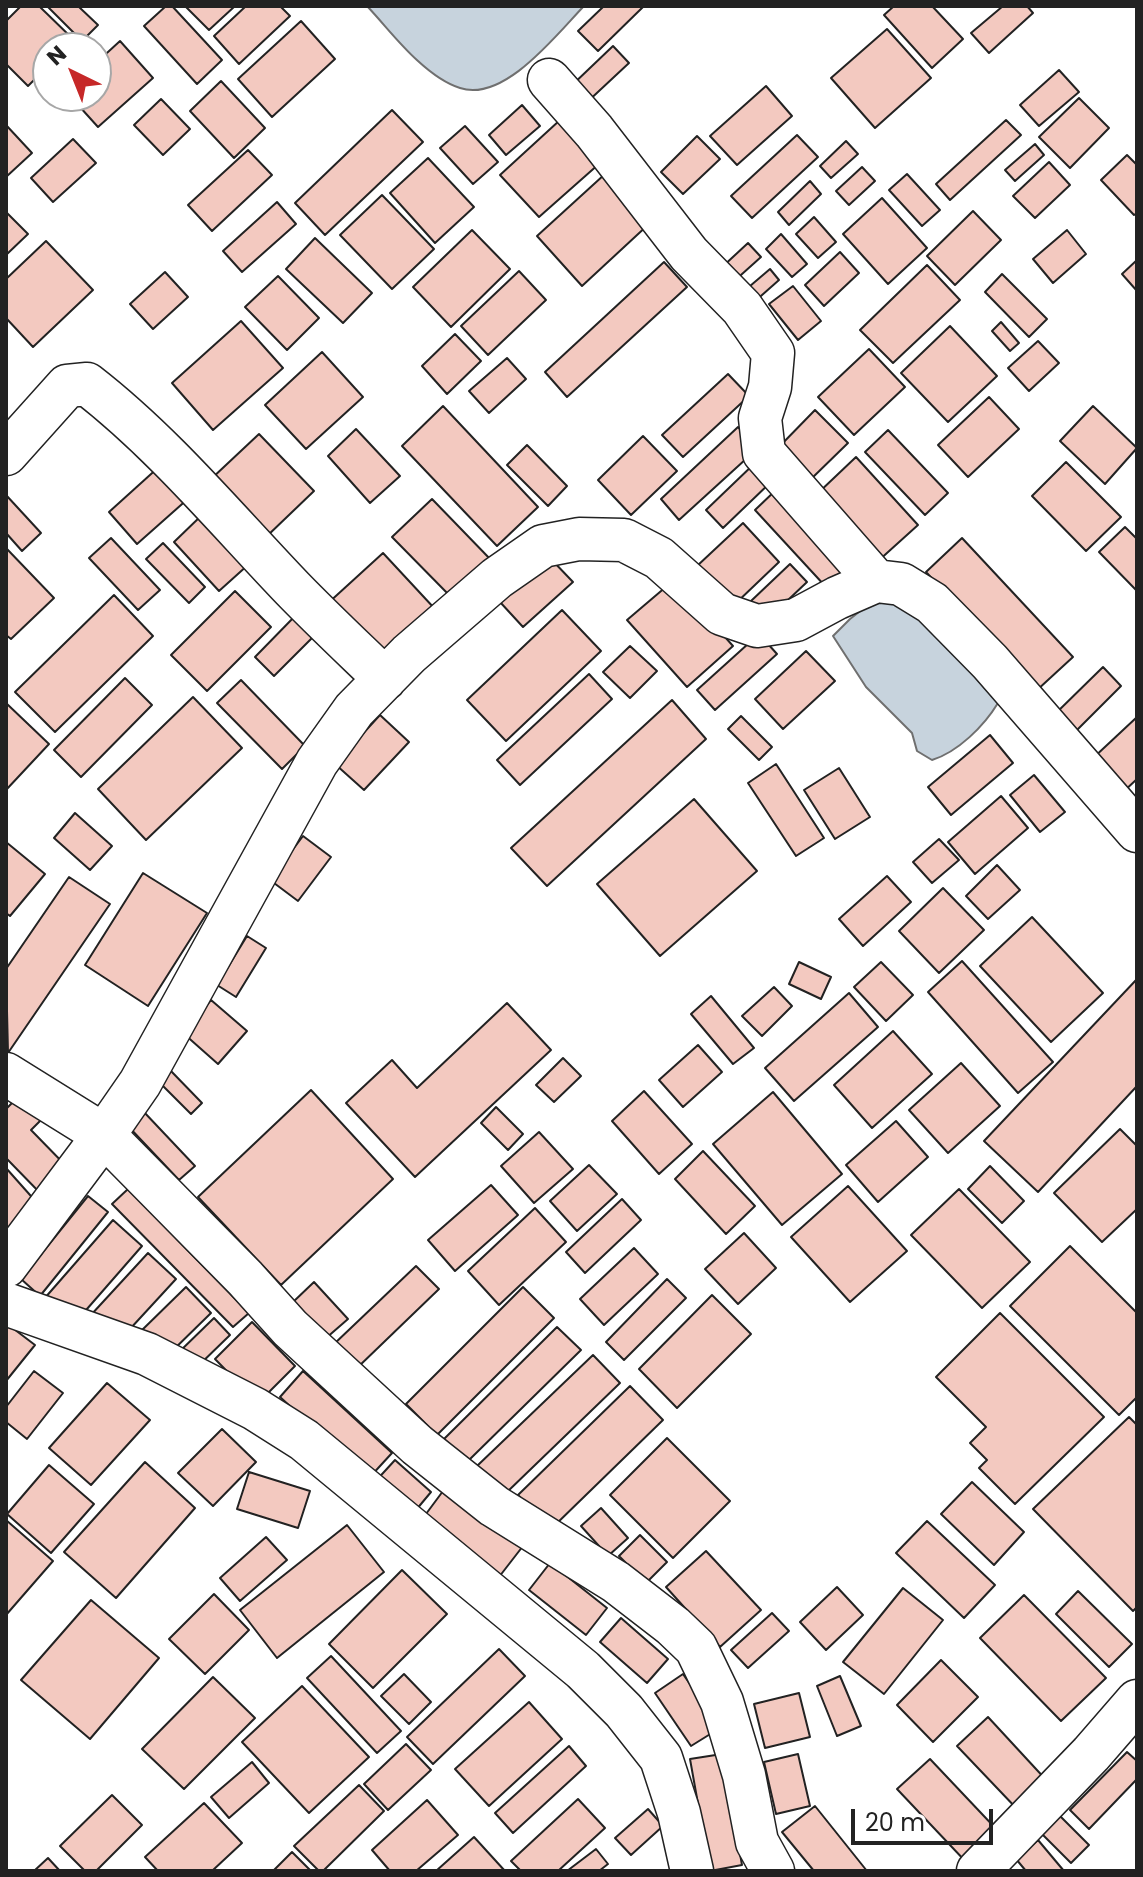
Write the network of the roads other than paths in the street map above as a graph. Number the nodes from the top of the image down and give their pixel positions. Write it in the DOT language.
graph roads {
  1 [pos="549,80"];
  2 [pos="6,454"];
  3 [pos="876,581"];
  4 [pos="385,679"];
  5 [pos="1137,831"];
  6 [pos="6,1074"];
  7 [pos="104,1135"];
  8 [pos="6,1266"];
  9 [pos="6,1304"];
  10 [pos="1137,1701"];
  11 [pos="692,1871"];
  12 [pos="773,1871"];
  13 [pos="978,1871"];
  1 -- 3 [label="street"];
  2 -- 4 [label="street"];
  3 -- 4 [label="street"];
  3 -- 5 [label="street"];
  4 -- 7 [label="street"];
  6 -- 7 [label="street"];
  7 -- 8 [label="street"];
  7 -- 12 [label="street"];
  9 -- 11 [label="street"];
  10 -- 13 [label="street"];
}
